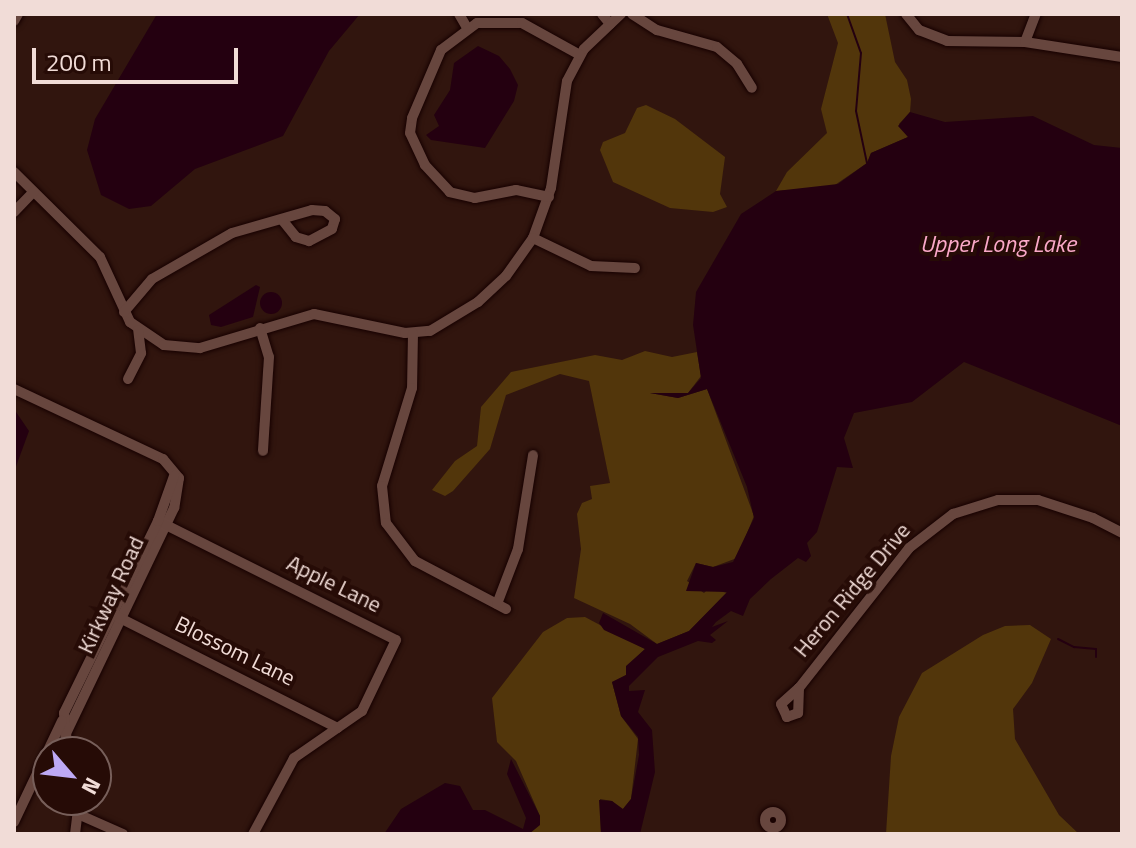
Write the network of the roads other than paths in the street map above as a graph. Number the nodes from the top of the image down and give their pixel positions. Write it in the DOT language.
graph roads {
  1 [pos="18,14"];
  2 [pos="459,14"];
  3 [pos="602,14"];
  4 [pos="621,14"];
  5 [pos="632,14"];
  6 [pos="906,14"];
  7 [pos="1036,14"];
  8 [pos="14,21"];
  9 [pos="610,24"];
  10 [pos="467,28"];
  11 [pos="1025,42"];
  12 [pos="580,55"];
  13 [pos="1122,57"];
  14 [pos="752,88"];
  15 [pos="14,172"];
  16 [pos="33,192"];
  17 [pos="549,197"];
  18 [pos="14,212"];
  19 [pos="283,221"];
  20 [pos="533,238"];
  21 [pos="635,268"];
  22 [pos="124,312"];
  23 [pos="260,328"];
  24 [pos="138,330"];
  25 [pos="413,333"];
  26 [pos="128,379"];
  27 [pos="14,389"];
  28 [pos="263,451"];
  29 [pos="533,455"];
  30 [pos="162,524"];
  31 [pos="1122,533"];
  32 [pos="118,617"];
  33 [pos="799,688"];
  34 [pos="62,721"];
  35 [pos="338,728"];
  36 [pos="65,735"];
  37 [pos="82,816"];
  38 [pos="14,822"];
  39 [pos="123,834"];
  40 [pos="253,834"];
  1 -- 8 [label="street"];
  2 -- 10 [label="street"];
  3 -- 9 [label="street"];
  4 -- 9 [label="street"];
  5 -- 14 [label="street"];
  6 -- 11 [label="street"];
  7 -- 11 [label="street"];
  9 -- 12 [label="street"];
  10 -- 12 [label="street"];
  10 -- 17 [label="street"];
  11 -- 13 [label="street"];
  12 -- 17 [label="street"];
  15 -- 16 [label="street"];
  16 -- 18 [label="street"];
  16 -- 22 [label="street"];
  17 -- 20 [label="street"];
  19 -- 19 [label="street"];
  19 -- 22 [label="street"];
  20 -- 21 [label="street"];
  20 -- 25 [label="street"];
  22 -- 24 [label="street"];
  23 -- 24 [label="street"];
  23 -- 25 [label="street"];
  23 -- 28 [label="street"];
  24 -- 26 [label="street"];
  25 -- 29 [label="street"];
  27 -- 30 [label="street, Kirkway Road"];
  30 -- 32 [label="street, Kirkway Road"];
  30 -- 35 [label="street, Apple Lane"];
  31 -- 33 [label="street, Heron Ridge Drive"];
  32 -- 34 [label="street, Kirkway Road"];
  32 -- 35 [label="street, Blossom Lane"];
  32 -- 36 [label="street, Kirkway Road"];
  34 -- 36 [label="street"];
  34 -- 38 [label="street, Kirkway Road"];
  35 -- 40 [label="street, Apple Lane"];
  37 -- 39 [label="street"];
}
